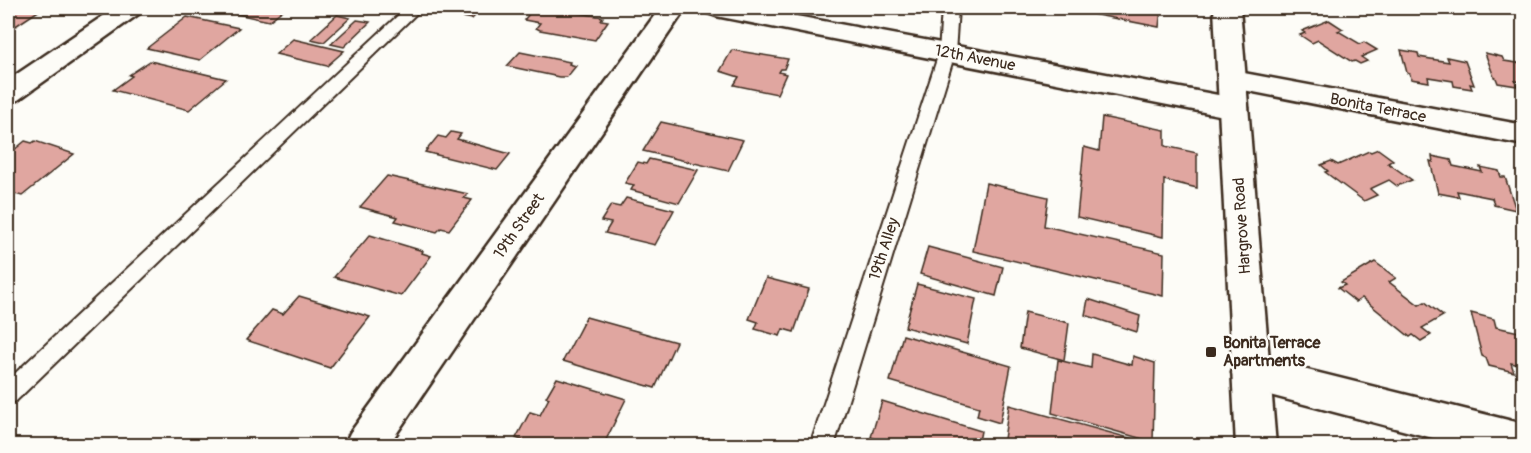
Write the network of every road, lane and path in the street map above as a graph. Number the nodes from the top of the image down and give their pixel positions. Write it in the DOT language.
graph roads {
  1 [pos="130,8"];
  2 [pos="414,8"];
  3 [pos="673,8"];
  4 [pos="716,8"];
  5 [pos="950,8"];
  6 [pos="1227,8"];
  7 [pos="947,52"];
  8 [pos="8,93"];
  9 [pos="1234,94"];
  10 [pos="1524,135"];
  11 [pos="1251,373"];
  12 [pos="8,394"];
  13 [pos="1524,443"];
  14 [pos="364,446"];
  15 [pos="822,446"];
  16 [pos="1256,446"];
  1 -- 8 [label="street"];
  2 -- 12 [label="lane"];
  3 -- 14 [label="street, 19th Street"];
  4 -- 7 [label="street, 12th Avenue"];
  5 -- 7 [label="lane, 19th Alley"];
  6 -- 9 [label="street, Hargrove Road"];
  7 -- 9 [label="street, 12th Avenue"];
  7 -- 15 [label="lane, 19th Alley"];
  9 -- 10 [label="street, Bonita Terrace"];
  9 -- 11 [label="street, Hargrove Road"];
  11 -- 13 [label="street"];
  11 -- 16 [label="street, Hargrove Road"];
}
